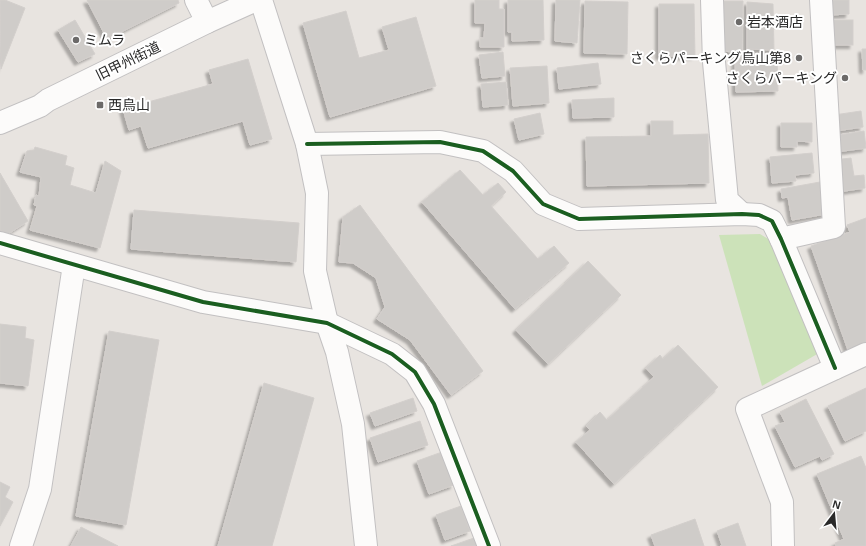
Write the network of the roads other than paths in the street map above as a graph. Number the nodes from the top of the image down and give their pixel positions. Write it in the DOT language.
graph roads {
  1 [pos="196,0"];
  2 [pos="256,0"];
  3 [pos="261,0"];
  4 [pos="712,0"];
  5 [pos="821,0"];
  6 [pos="207,22"];
  7 [pos="0,123"];
  8 [pos="307,144"];
  9 [pos="742,214"];
  10 [pos="781,239"];
  11 [pos="0,243"];
  12 [pos="74,265"];
  13 [pos="327,323"];
  14 [pos="866,354"];
  15 [pos="835,368"];
  16 [pos="21,546"];
  17 [pos="366,546"];
  18 [pos="489,546"];
  19 [pos="783,546"];
  1 -- 6 [label="street"];
  2 -- 6 [label="street, 旧甲州街道"];
  3 -- 8 [label="street"];
  4 -- 9 [label="street"];
  5 -- 10 [label="street"];
  6 -- 7 [label="street, 旧甲州街道"];
  8 -- 9 [label="street"];
  8 -- 13 [label="street"];
  9 -- 10 [label="street"];
  10 -- 15 [label="street"];
  11 -- 12 [label="street"];
  12 -- 13 [label="street"];
  12 -- 16 [label="street"];
  13 -- 17 [label="street"];
  13 -- 18 [label="street"];
  14 -- 15 [label="street"];
  15 -- 19 [label="street"];
}
